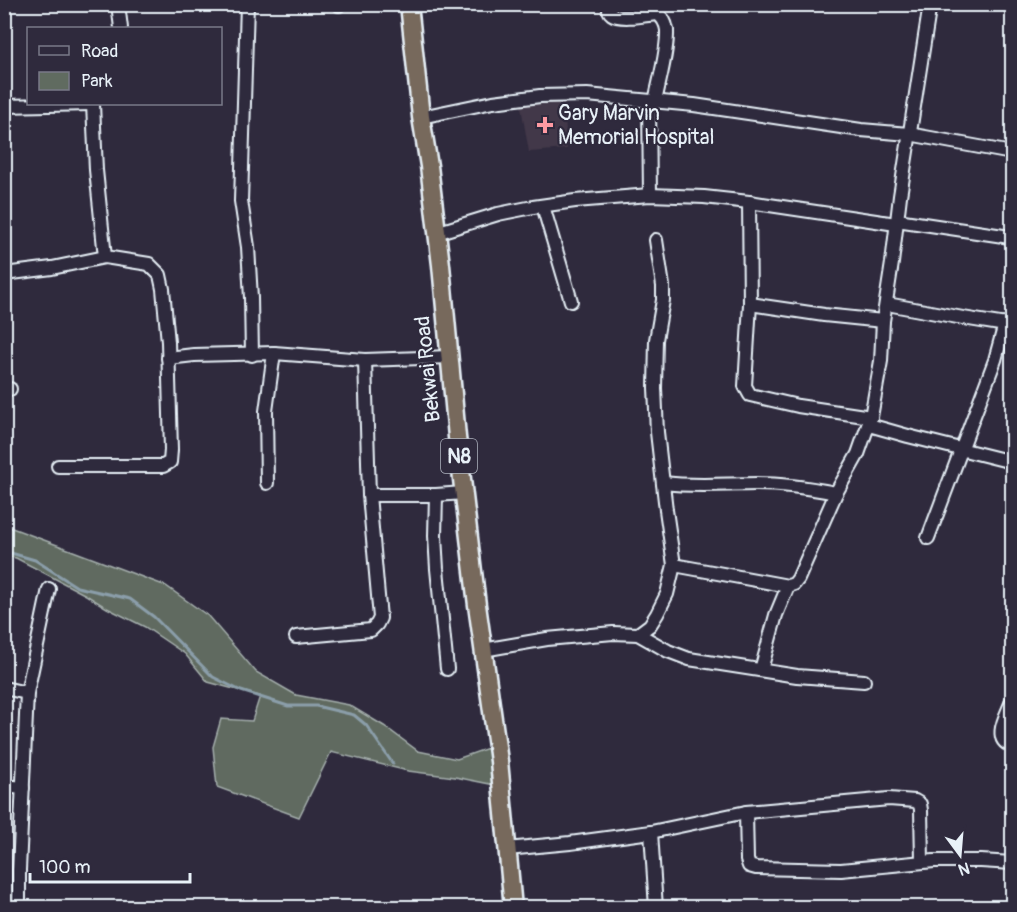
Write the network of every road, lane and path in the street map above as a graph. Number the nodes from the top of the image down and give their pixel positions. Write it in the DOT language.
graph roads {
  1 [pos="118,4"];
  2 [pos="247,4"];
  3 [pos="409,4"];
  4 [pos="609,4"];
  5 [pos="930,4"];
  6 [pos="121,27"];
  7 [pos="652,102"];
  8 [pos="48,105"];
  9 [pos="92,105"];
  10 [pos="4,106"];
  11 [pos="421,117"];
  12 [pos="909,134"];
  13 [pos="1012,153"];
  14 [pos="650,195"];
  15 [pos="749,202"];
  16 [pos="543,206"];
  17 [pos="896,222"];
  18 [pos="436,233"];
  19 [pos="1010,237"];
  20 [pos="656,240"];
  21 [pos="105,257"];
  22 [pos="4,274"];
  23 [pos="571,301"];
  24 [pos="750,304"];
  25 [pos="886,304"];
  26 [pos="883,321"];
  27 [pos="1009,325"];
  28 [pos="274,353"];
  29 [pos="252,355"];
  30 [pos="168,357"];
  31 [pos="450,357"];
  32 [pos="365,360"];
  33 [pos="870,421"];
  34 [pos="962,449"];
  35 [pos="1012,462"];
  36 [pos="58,466"];
  37 [pos="267,483"];
  38 [pos="663,483"];
  39 [pos="464,493"];
  40 [pos="836,493"];
  41 [pos="369,495"];
  42 [pos="436,495"];
  43 [pos="928,538"];
  44 [pos="674,565"];
  45 [pos="788,586"];
  46 [pos="49,589"];
  47 [pos="638,634"];
  48 [pos="296,637"];
  49 [pos="483,650"];
  50 [pos="447,669"];
  51 [pos="761,670"];
  52 [pos="864,681"];
  53 [pos="4,688"];
  54 [pos="27,693"];
  55 [pos="1012,701"];
  56 [pos="1012,746"];
  57 [pos="4,786"];
  58 [pos="23,788"];
  59 [pos="747,812"];
  60 [pos="651,832"];
  61 [pos="507,849"];
  62 [pos="922,861"];
  63 [pos="1012,863"];
  64 [pos="19,908"];
  65 [pos="513,908"];
  66 [pos="656,908"];
  1 -- 6 [label="street"];
  2 -- 29 [label="street"];
  3 -- 11 [label="highway, Bekwai Road / N8"];
  4 -- 7 [label="street"];
  5 -- 12 [label="street"];
  7 -- 11 [label="street"];
  7 -- 12 [label="street"];
  7 -- 14 [label="street"];
  8 -- 10 [label="street"];
  9 -- 21 [label="street"];
  11 -- 18 [label="highway, Bekwai Road / N8"];
  12 -- 13 [label="street"];
  12 -- 17 [label="street"];
  14 -- 15 [label="street"];
  14 -- 16 [label="street"];
  15 -- 17 [label="street"];
  15 -- 24 [label="street"];
  16 -- 18 [label="street"];
  16 -- 23 [label="street"];
  17 -- 19 [label="street"];
  17 -- 25 [label="street"];
  18 -- 31 [label="highway, Bekwai Road / N8"];
  20 -- 38 [label="street"];
  21 -- 22 [label="street"];
  21 -- 30 [label="street"];
  24 -- 26 [label="street"];
  24 -- 33 [label="street"];
  25 -- 26 [label="street"];
  25 -- 27 [label="street"];
  26 -- 33 [label="street"];
  27 -- 34 [label="street"];
  28 -- 29 [label="street"];
  28 -- 32 [label="street"];
  28 -- 37 [label="street"];
  29 -- 30 [label="street"];
  30 -- 36 [label="street"];
  31 -- 32 [label="street"];
  31 -- 39 [label="highway, Bekwai Road / N8"];
  32 -- 41 [label="street"];
  33 -- 34 [label="street"];
  33 -- 40 [label="street"];
  34 -- 35 [label="street"];
  34 -- 43 [label="street"];
  38 -- 40 [label="street"];
  38 -- 44 [label="street"];
  39 -- 42 [label="street"];
  39 -- 49 [label="highway, Bekwai Road / N8"];
  40 -- 45 [label="street"];
  41 -- 42 [label="street"];
  41 -- 48 [label="street"];
  42 -- 50 [label="street"];
  44 -- 45 [label="street"];
  44 -- 47 [label="street"];
  45 -- 51 [label="street"];
  46 -- 54 [label="street"];
  47 -- 49 [label="street"];
  47 -- 51 [label="street"];
  49 -- 61 [label="highway, Bekwai Road / N8"];
  51 -- 52 [label="street"];
  53 -- 54 [label="street"];
  54 -- 58 [label="street"];
  55 -- 56 [label="street"];
  57 -- 58 [label="street"];
  58 -- 64 [label="street"];
  59 -- 60 [label="street"];
  59 -- 62 [label="street"];
  59 -- 62 [label="street"];
  60 -- 61 [label="street"];
  60 -- 66 [label="street"];
  61 -- 65 [label="highway, Bekwai Road / N8"];
  62 -- 63 [label="street"];
}
